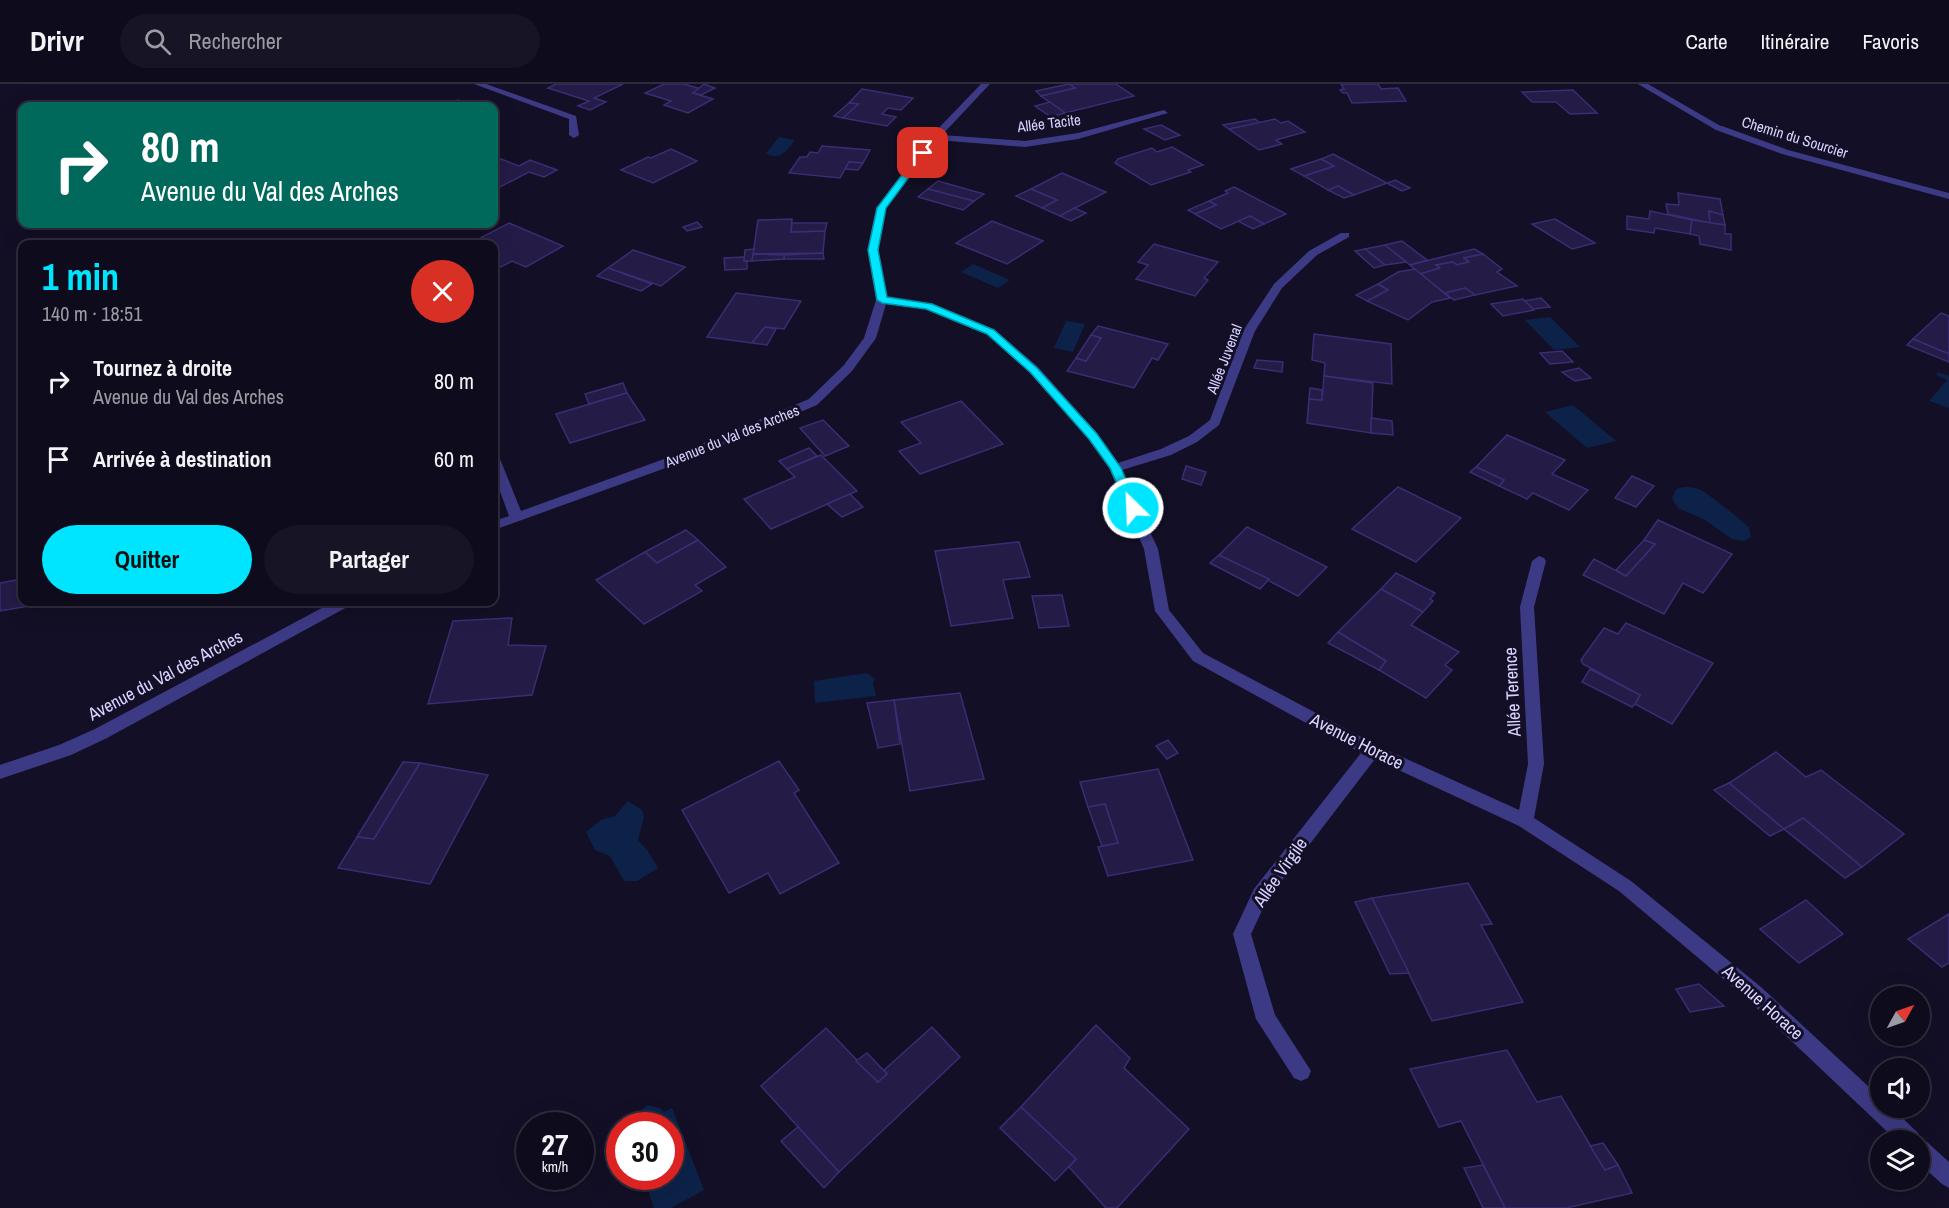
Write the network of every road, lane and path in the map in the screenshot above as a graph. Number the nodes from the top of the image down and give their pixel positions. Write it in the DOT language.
graph roads {
  1 [pos="478,84"];
  2 [pos="987,84"];
  3 [pos="1642,84"];
  4 [pos="1164,113"];
  5 [pos="573,135"];
  6 [pos="935,137"];
  7 [pos="1949,196"];
  8 [pos="1345,235"];
  9 [pos="882,300"];
  10 [pos="1115,468"];
  11 [pos="498,469"];
  12 [pos="516,516"];
  13 [pos="498,524"];
  14 [pos="1539,561"];
  15 [pos="336,606"];
  16 [pos="1372,750"];
  17 [pos="0,772"];
  18 [pos="1525,821"];
  19 [pos="1301,1071"];
  20 [pos="1900,1130"];
  21 [pos="1930,1159"];
  22 [pos="1949,1177"];
  1 -- 5 [label="street"];
  2 -- 6 [label="street, Avenue du Val des Arches"];
  3 -- 7 [label="street, Chemin du Sourcier"];
  4 -- 6 [label="street, Allée Tacite"];
  6 -- 9 [label="street, Avenue du Val des Arches"];
  8 -- 10 [label="street, Allée Juvenal"];
  9 -- 10 [label="street, Avenue Horace"];
  9 -- 12 [label="street, Avenue du Val des Arches"];
  10 -- 16 [label="street, Avenue Horace"];
  11 -- 12 [label="street"];
  12 -- 13 [label="street, Avenue du Val des Arches"];
  14 -- 18 [label="street, Allée Terence"];
  15 -- 17 [label="street, Avenue du Val des Arches"];
  16 -- 18 [label="street, Avenue Horace"];
  16 -- 19 [label="street, Allée Virgile"];
  18 -- 20 [label="street, Avenue Horace"];
  21 -- 22 [label="street"];
}
